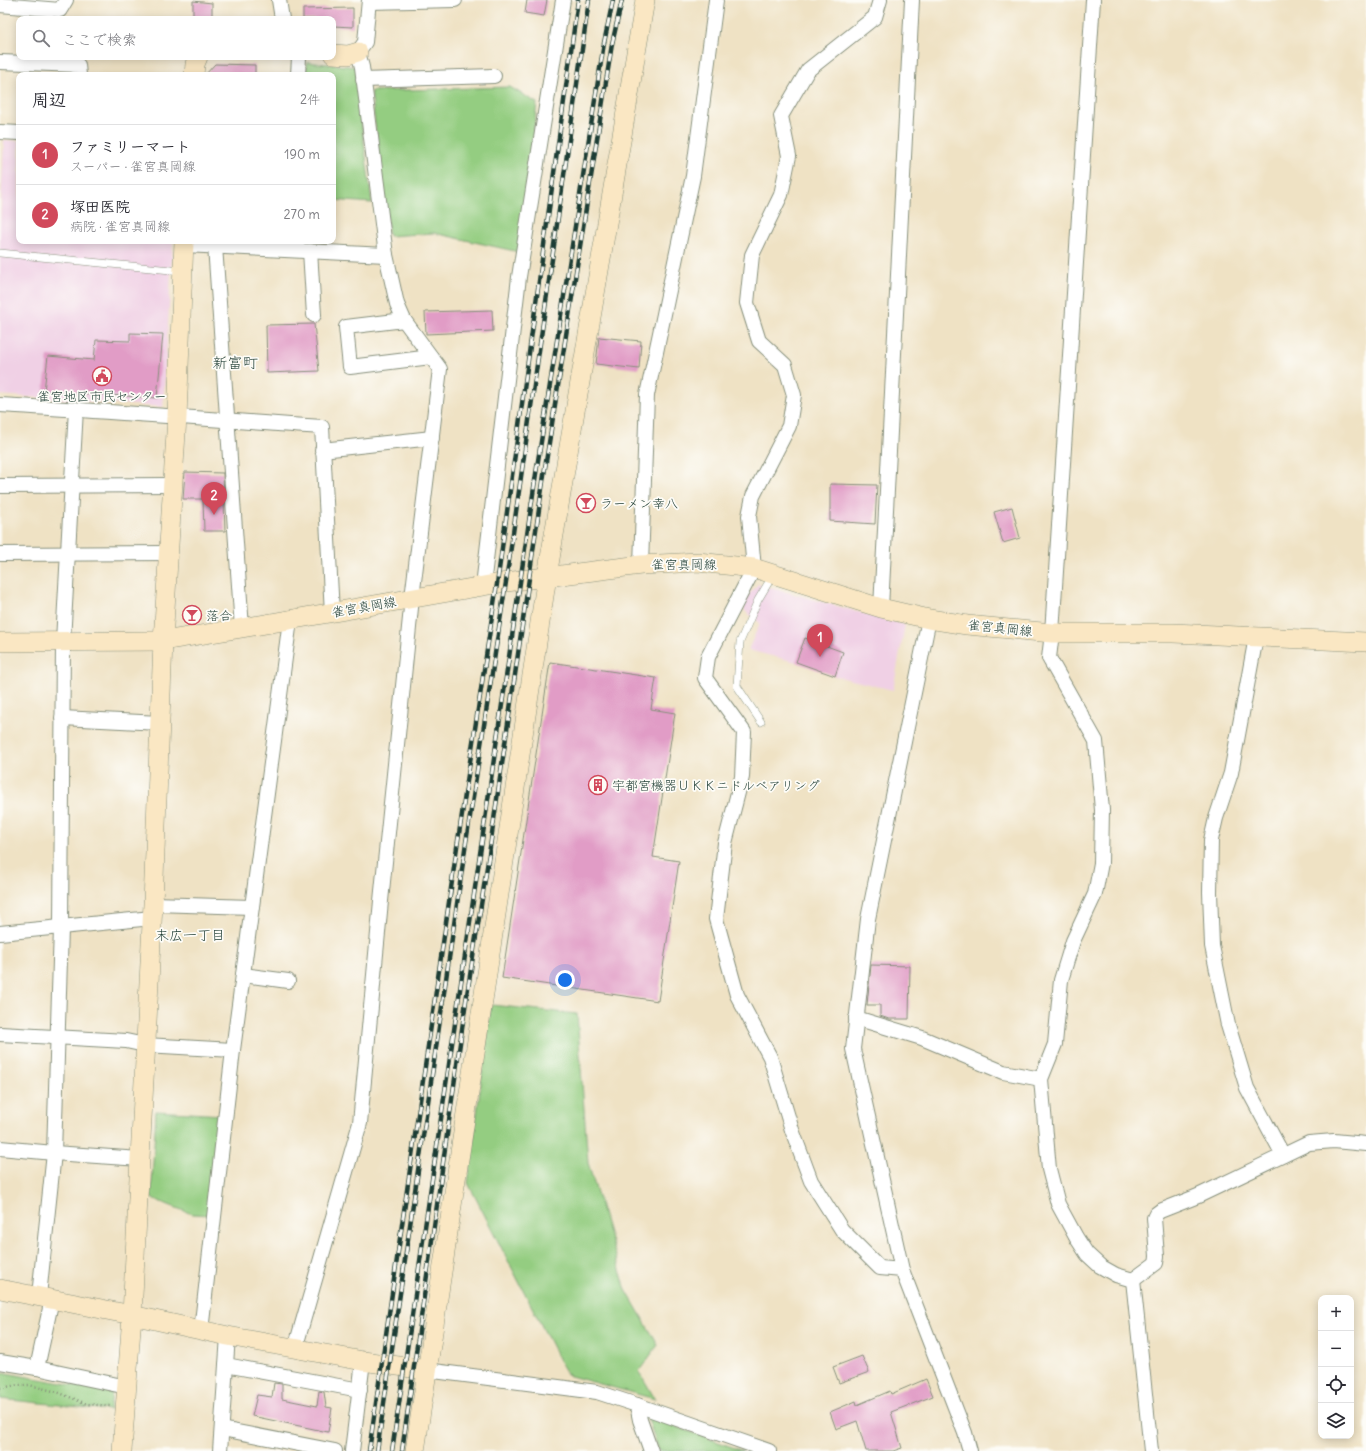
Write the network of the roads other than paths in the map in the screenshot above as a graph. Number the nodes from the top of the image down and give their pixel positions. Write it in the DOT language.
graph roads {
  1 [pos="66,0"];
  2 [pos="279,0"];
  3 [pos="455,0"];
  4 [pos="563,0"];
  5 [pos="645,0"];
  6 [pos="716,0"];
  7 [pos="880,0"];
  8 [pos="912,0"];
  9 [pos="1092,0"];
  10 [pos="369,1"];
  11 [pos="0,4"];
  12 [pos="282,16"];
  13 [pos="358,52"];
  14 [pos="336,54"];
  15 [pos="197,60"];
  16 [pos="298,60"];
  17 [pos="0,62"];
  18 [pos="78,72"];
  19 [pos="194,72"];
  20 [pos="298,72"];
  21 [pos="494,76"];
  22 [pos="363,80"];
  23 [pos="0,132"];
  24 [pos="16,133"];
  25 [pos="184,244"];
  26 [pos="194,244"];
  27 [pos="215,246"];
  28 [pos="290,246"];
  29 [pos="310,251"];
  30 [pos="0,253"];
  31 [pos="386,255"];
  32 [pos="183,271"];
  33 [pos="314,315"];
  34 [pos="404,320"];
  35 [pos="431,357"];
  36 [pos="0,405"];
  37 [pos="76,409"];
  38 [pos="178,417"];
  39 [pos="227,420"];
  40 [pos="432,438"];
  41 [pos="322,450"];
  42 [pos="173,485"];
  43 [pos="0,486"];
  44 [pos="72,486"];
  45 [pos="169,552"];
  46 [pos="0,554"];
  47 [pos="68,554"];
  48 [pos="641,565"];
  49 [pos="754,568"];
  50 [pos="773,574"];
  51 [pos="548,576"];
  52 [pos="483,586"];
  53 [pos="412,598"];
  54 [pos="880,608"];
  55 [pos="332,613"];
  56 [pos="929,619"];
  57 [pos="290,620"];
  58 [pos="242,628"];
  59 [pos="1052,633"];
  60 [pos="1256,637"];
  61 [pos="63,641"];
  62 [pos="163,641"];
  63 [pos="0,642"];
  64 [pos="1366,642"];
  65 [pos="62,718"];
  66 [pos="761,722"];
  67 [pos="160,723"];
  68 [pos="252,907"];
  69 [pos="152,911"];
  70 [pos="61,928"];
  71 [pos="0,933"];
  72 [pos="243,975"];
  73 [pos="288,981"];
  74 [pos="856,1018"];
  75 [pos="0,1034"];
  76 [pos="57,1037"];
  77 [pos="145,1045"];
  78 [pos="233,1050"];
  79 [pos="1041,1079"];
  80 [pos="1366,1144"];
  81 [pos="0,1148"];
  82 [pos="54,1153"];
  83 [pos="1283,1155"];
  84 [pos="140,1159"];
  85 [pos="902,1270"];
  86 [pos="1132,1280"];
  87 [pos="0,1289"];
  88 [pos="46,1298"];
  89 [pos="132,1315"];
  90 [pos="202,1331"];
  91 [pos="228,1336"];
  92 [pos="296,1349"];
  93 [pos="363,1361"];
  94 [pos="0,1362"];
  95 [pos="226,1365"];
  96 [pos="37,1368"];
  97 [pos="426,1370"];
  98 [pos="127,1387"];
  99 [pos="360,1390"];
  100 [pos="637,1405"];
  101 [pos="222,1429"];
  102 [pos="122,1451"];
  103 [pos="220,1451"];
  104 [pos="335,1451"];
  105 [pos="352,1451"];
  106 [pos="415,1451"];
  107 [pos="651,1451"];
  108 [pos="769,1451"];
  109 [pos="970,1451"];
  110 [pos="1151,1451"];
  1 -- 11 [label="street"];
  2 -- 12 [label="street"];
  3 -- 10 [label="street"];
  4 -- 52 [label="street"];
  5 -- 51 [label="street"];
  6 -- 48 [label="street"];
  7 -- 49 [label="street"];
  8 -- 54 [label="street"];
  9 -- 59 [label="street"];
  10 -- 13 [label="street"];
  13 -- 14 [label="street"];
  13 -- 22 [label="street"];
  15 -- 19 [label="street"];
  16 -- 20 [label="street"];
  17 -- 18 [label="street"];
  21 -- 22 [label="street"];
  22 -- 31 [label="street"];
  23 -- 24 [label="street"];
  25 -- 32 [label="street"];
  26 -- 27 [label="street"];
  27 -- 28 [label="street"];
  27 -- 39 [label="street"];
  28 -- 29 [label="street"];
  29 -- 31 [label="street"];
  29 -- 33 [label="street"];
  30 -- 32 [label="lane"];
  31 -- 34 [label="street"];
  32 -- 38 [label="street"];
  34 -- 35 [label="street"];
  34 -- 35 [label="street"];
  35 -- 40 [label="street"];
  36 -- 37 [label="street"];
  37 -- 38 [label="street"];
  37 -- 44 [label="street"];
  38 -- 39 [label="street"];
  38 -- 42 [label="street"];
  39 -- 41 [label="street"];
  39 -- 58 [label="street"];
  40 -- 41 [label="street"];
  40 -- 53 [label="street"];
  41 -- 55 [label="street"];
  42 -- 44 [label="street"];
  42 -- 45 [label="street"];
  43 -- 44 [label="street"];
  44 -- 47 [label="street"];
  45 -- 47 [label="street"];
  45 -- 62 [label="street"];
  46 -- 47 [label="street"];
  47 -- 61 [label="street"];
  48 -- 49 [label="street, 雀宮真岡線"];
  48 -- 51 [label="street, 雀宮真岡線"];
  49 -- 50 [label="street, 雀宮真岡線"];
  49 -- 85 [label="street"];
  50 -- 54 [label="street, 雀宮真岡線"];
  50 -- 66 [label="lane"];
  51 -- 52 [label="street, 雀宮真岡線"];
  51 -- 97 [label="street"];
  52 -- 53 [label="street, 雀宮真岡線"];
  53 -- 55 [label="street, 雀宮真岡線"];
  53 -- 92 [label="street"];
  54 -- 56 [label="street, 雀宮真岡線"];
  55 -- 57 [label="street, 雀宮真岡線"];
  56 -- 59 [label="street, 雀宮真岡線"];
  56 -- 74 [label="street"];
  57 -- 58 [label="street, 雀宮真岡線"];
  57 -- 68 [label="street"];
  58 -- 62 [label="street, 雀宮真岡線"];
  59 -- 60 [label="street, 雀宮真岡線"];
  59 -- 79 [label="street"];
  60 -- 64 [label="street, 雀宮真岡線"];
  60 -- 83 [label="street"];
  61 -- 62 [label="street, 雀宮真岡線"];
  61 -- 63 [label="street, 雀宮真岡線"];
  61 -- 65 [label="street"];
  62 -- 67 [label="street"];
  65 -- 67 [label="street"];
  65 -- 70 [label="street"];
  67 -- 69 [label="street"];
  68 -- 69 [label="street"];
  68 -- 72 [label="street"];
  69 -- 70 [label="street"];
  69 -- 77 [label="street"];
  70 -- 71 [label="street"];
  70 -- 76 [label="street"];
  72 -- 73 [label="street"];
  72 -- 78 [label="street"];
  74 -- 79 [label="street"];
  74 -- 85 [label="street"];
  75 -- 76 [label="street"];
  76 -- 77 [label="street"];
  76 -- 82 [label="street"];
  77 -- 78 [label="street"];
  77 -- 84 [label="street"];
  78 -- 90 [label="street"];
  79 -- 86 [label="street"];
  80 -- 83 [label="street"];
  81 -- 82 [label="street"];
  82 -- 84 [label="street"];
  82 -- 88 [label="street"];
  83 -- 86 [label="street"];
  84 -- 89 [label="street"];
  85 -- 109 [label="street"];
  86 -- 110 [label="street"];
  87 -- 88 [label="street"];
  88 -- 89 [label="street"];
  88 -- 96 [label="street"];
  89 -- 90 [label="street"];
  89 -- 98 [label="street"];
  90 -- 91 [label="street"];
  91 -- 92 [label="street"];
  91 -- 95 [label="street"];
  92 -- 93 [label="street"];
  93 -- 97 [label="street"];
  93 -- 99 [label="street"];
  94 -- 96 [label="street"];
  95 -- 99 [label="street"];
  95 -- 101 [label="street"];
  96 -- 98 [label="street"];
  97 -- 100 [label="street"];
  97 -- 106 [label="street"];
  98 -- 102 [label="street"];
  99 -- 105 [label="street"];
  100 -- 107 [label="street"];
  100 -- 108 [label="street"];
  101 -- 103 [label="street"];
  101 -- 104 [label="street"];
}
